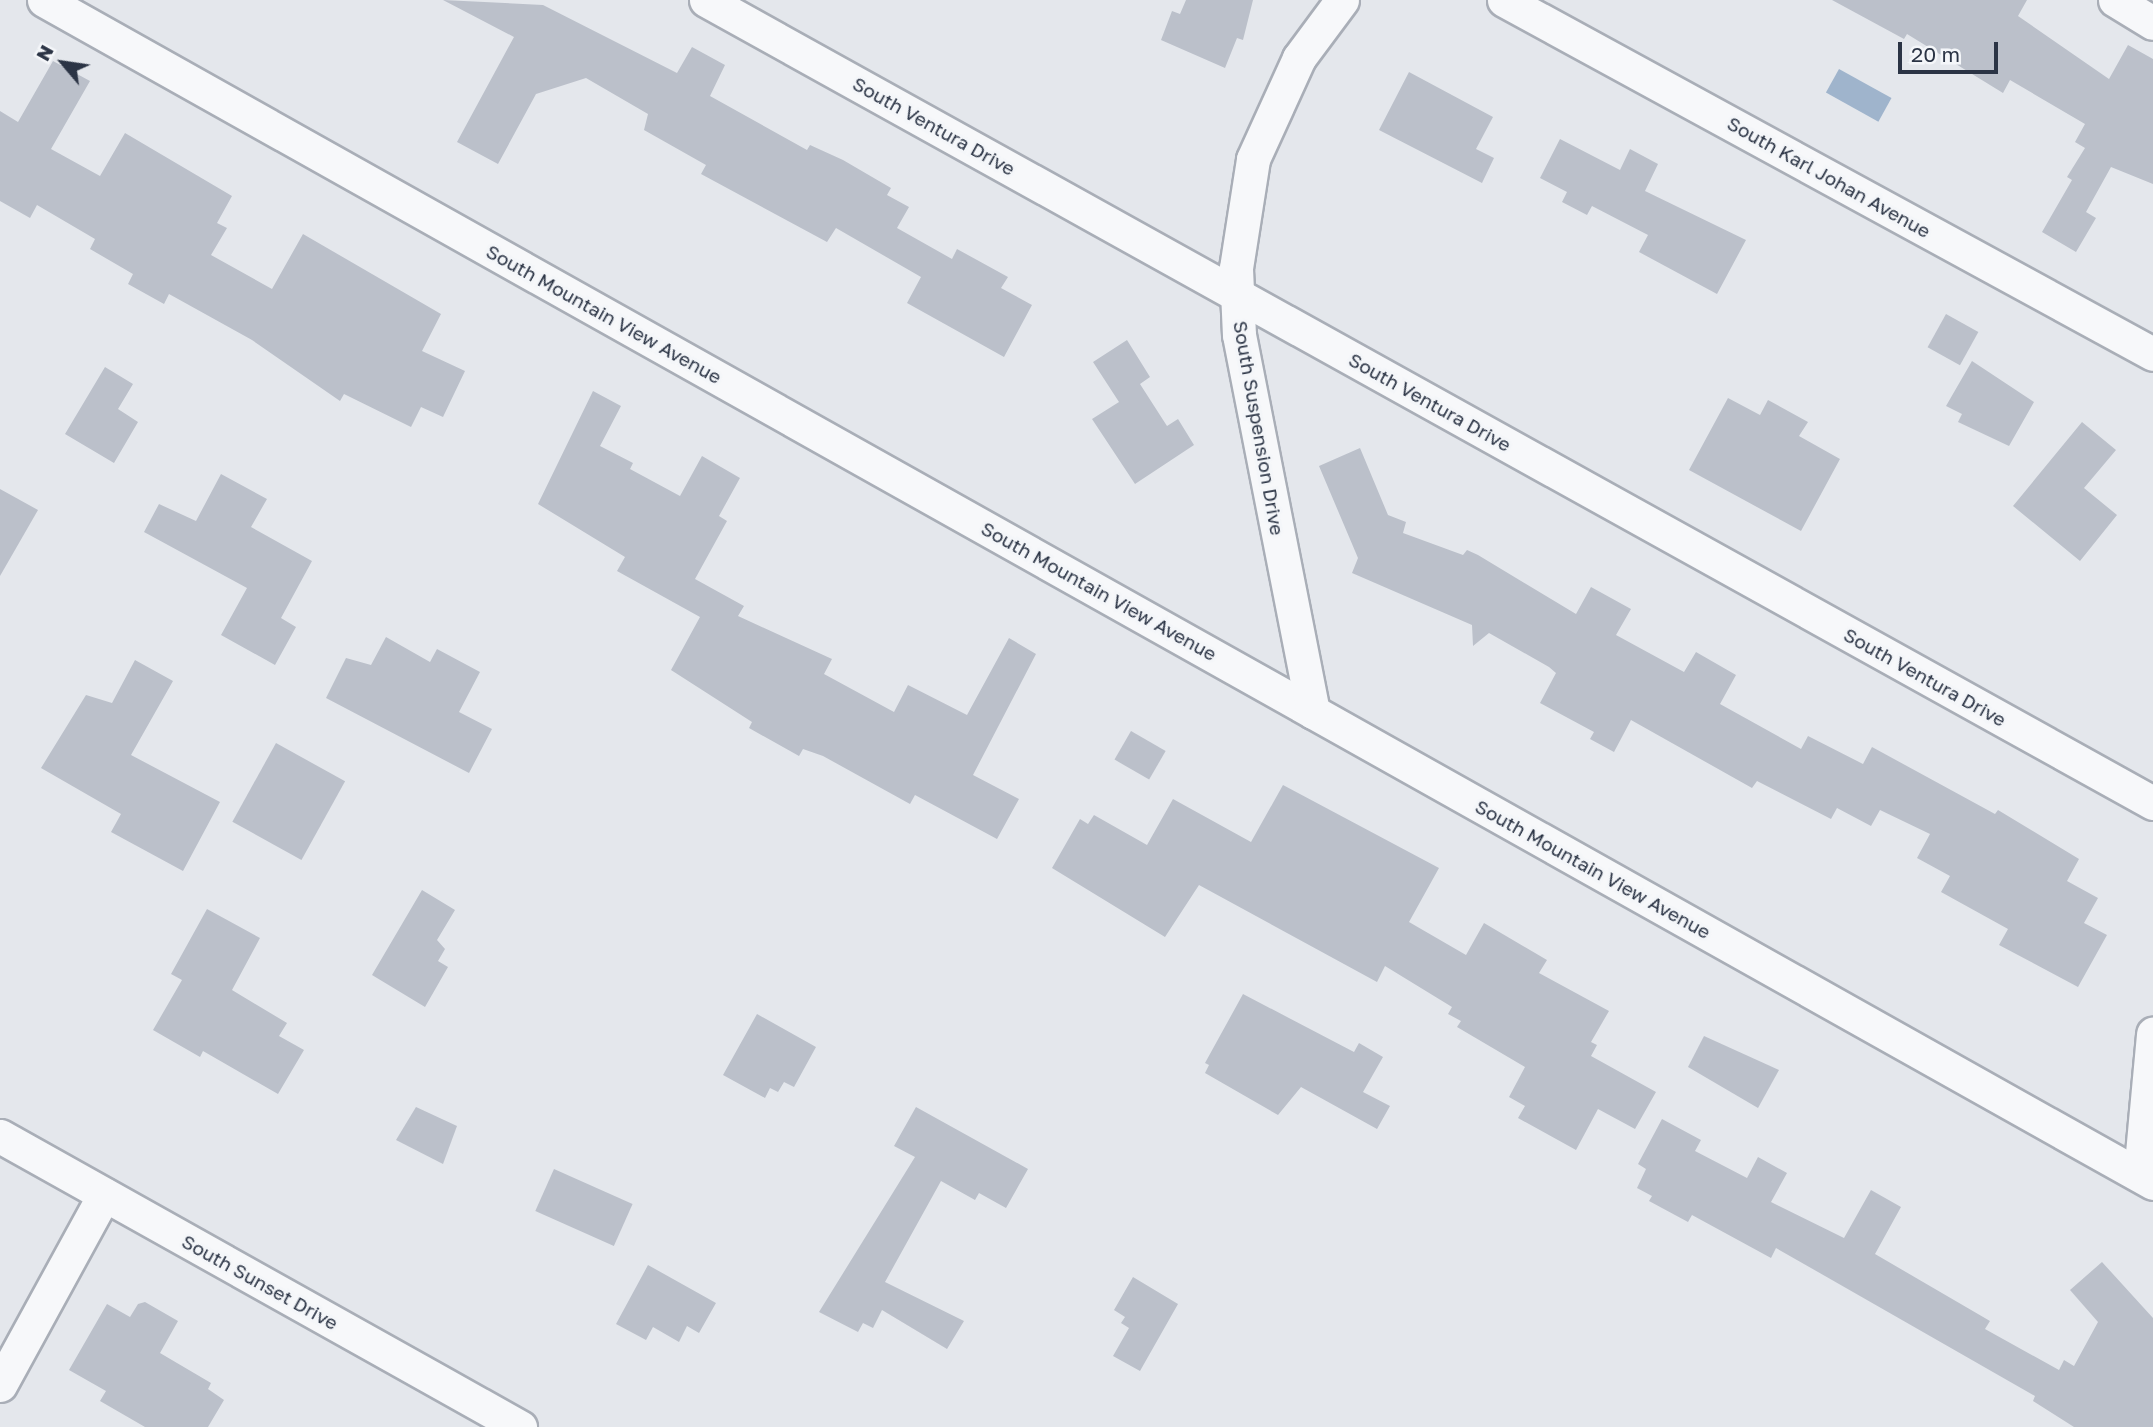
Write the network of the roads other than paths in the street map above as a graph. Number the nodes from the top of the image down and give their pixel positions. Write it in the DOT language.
graph roads {
  1 [pos="44,0"];
  2 [pos="706,0"];
  3 [pos="1342,0"];
  4 [pos="1504,0"];
  5 [pos="2115,0"];
  6 [pos="2153,23"];
  7 [pos="1236,294"];
  8 [pos="2153,354"];
  9 [pos="1313,712"];
  10 [pos="2153,803"];
  11 [pos="2153,1034"];
  12 [pos="0,1136"];
  13 [pos="2146,1179"];
  14 [pos="104,1195"];
  15 [pos="0,1385"];
  16 [pos="520,1427"];
  1 -- 9 [label="street, South Mountain View Avenue"];
  2 -- 7 [label="street, South Ventura Drive"];
  3 -- 7 [label="street, South Suspension Drive"];
  4 -- 8 [label="street, South Karl Johan Avenue"];
  5 -- 6 [label="street"];
  7 -- 9 [label="street, South Suspension Drive"];
  7 -- 10 [label="street, South Ventura Drive"];
  9 -- 13 [label="street, South Mountain View Avenue"];
  11 -- 13 [label="street"];
  12 -- 14 [label="street, South Sunset Drive"];
  14 -- 15 [label="street"];
  14 -- 16 [label="street, South Sunset Drive"];
}
